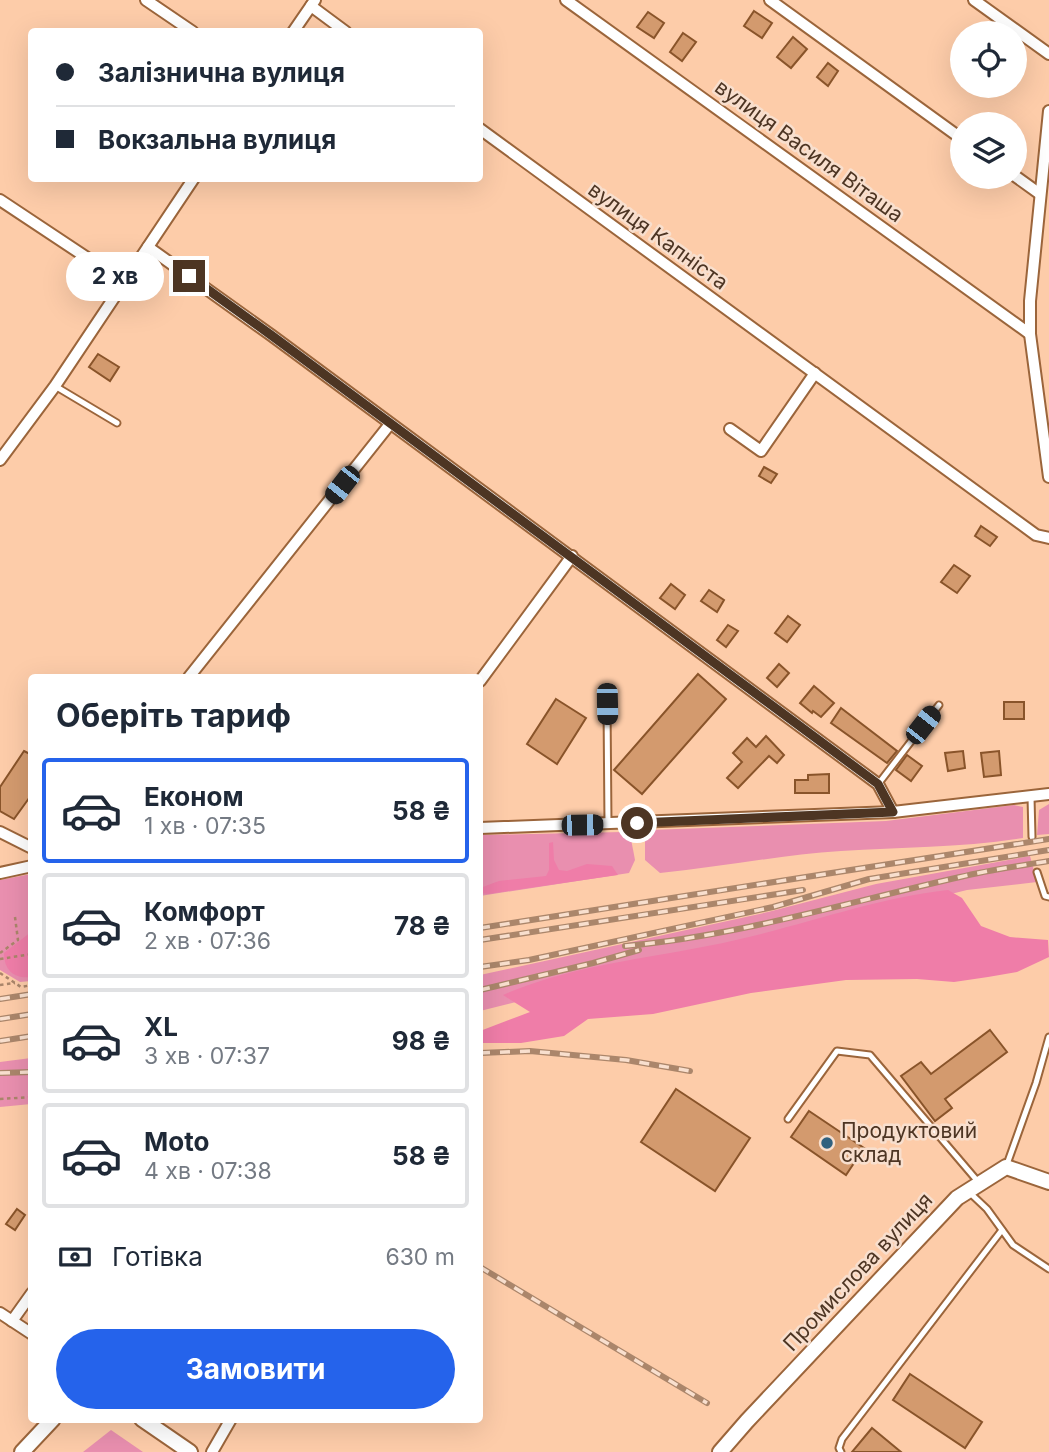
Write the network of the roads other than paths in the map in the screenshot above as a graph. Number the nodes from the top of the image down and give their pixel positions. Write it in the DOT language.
graph roads {
  1 [pos="146,0"];
  2 [pos="566,0"];
  3 [pos="770,0"];
  4 [pos="974,0"];
  5 [pos="313,3"];
  6 [pos="186,28"];
  7 [pos="296,28"];
  8 [pos="341,28"];
  9 [pos="1049,54"];
  10 [pos="1049,111"];
  11 [pos="950,130"];
  12 [pos="483,131"];
  13 [pos="191,182"];
  14 [pos="1027,185"];
  15 [pos="1040,194"];
  16 [pos="0,200"];
  17 [pos="148,247"];
  18 [pos="125,283"];
  19 [pos="1030,334"];
  20 [pos="815,373"];
  21 [pos="55,386"];
  22 [pos="117,423"];
  23 [pos="390,424"];
  24 [pos="730,429"];
  25 [pos="0,460"];
  26 [pos="1049,477"];
  27 [pos="1049,538"];
  28 [pos="572,556"];
  29 [pos="191,674"];
  30 [pos="483,677"];
  31 [pos="607,704"];
  32 [pos="939,705"];
  33 [pos="878,784"];
  34 [pos="1049,794"];
  35 [pos="1031,797"];
  36 [pos="893,812"];
  37 [pos="608,824"];
  38 [pos="483,828"];
  39 [pos="0,832"];
  40 [pos="1032,837"];
  41 [pos="28,846"];
  42 [pos="28,867"];
  43 [pos="1037,872"];
  44 [pos="0,873"];
  45 [pos="1049,897"];
  46 [pos="1049,1037"];
  47 [pos="788,1119"];
  48 [pos="1006,1167"];
  49 [pos="1049,1182"];
  50 [pos="974,1187"];
  51 [pos="1002,1230"];
  52 [pos="1049,1269"];
  53 [pos="28,1299"];
  54 [pos="0,1312"];
  55 [pos="12,1321"];
  56 [pos="28,1331"];
  57 [pos="49,1423"];
  58 [pos="148,1423"];
  59 [pos="229,1423"];
  60 [pos="22,1452"];
  61 [pos="190,1452"];
  62 [pos="212,1452"];
  63 [pos="720,1452"];
  64 [pos="841,1452"];
  1 -- 6 [label="street"];
  2 -- 19 [label="street, вулиця Василя Віташа"];
  3 -- 11 [label="street"];
  4 -- 9 [label="street"];
  5 -- 7 [label="street"];
  5 -- 8 [label="street"];
  10 -- 15 [label="street"];
  12 -- 20 [label="street, вулиця Капніста"];
  13 -- 17 [label="street"];
  14 -- 15 [label="street"];
  15 -- 19 [label="street"];
  16 -- 18 [label="street"];
  17 -- 18 [label="street"];
  17 -- 23 [label="street"];
  18 -- 21 [label="street"];
  19 -- 26 [label="street"];
  20 -- 24 [label="street"];
  20 -- 27 [label="street, вулиця Капніста"];
  21 -- 22 [label="lane"];
  21 -- 25 [label="street"];
  23 -- 28 [label="street"];
  23 -- 29 [label="street"];
  28 -- 30 [label="street"];
  28 -- 33 [label="street"];
  31 -- 37 [label="lane"];
  32 -- 33 [label="lane"];
  33 -- 36 [label="street"];
  34 -- 35 [label="street"];
  35 -- 36 [label="street"];
  35 -- 40 [label="lane"];
  36 -- 37 [label="street"];
  37 -- 38 [label="street"];
  39 -- 41 [label="street"];
  42 -- 44 [label="street"];
  43 -- 45 [label="lane"];
  46 -- 48 [label="lane"];
  47 -- 50 [label="lane"];
  48 -- 49 [label="street"];
  48 -- 50 [label="street, Промислова вулиця"];
  50 -- 51 [label="lane"];
  50 -- 63 [label="street, Промислова вулиця"];
  51 -- 52 [label="lane"];
  51 -- 64 [label="lane"];
  53 -- 55 [label="street"];
  54 -- 55 [label="street"];
  55 -- 56 [label="street"];
  57 -- 60 [label="street"];
  58 -- 61 [label="street"];
  59 -- 62 [label="street"];
}
